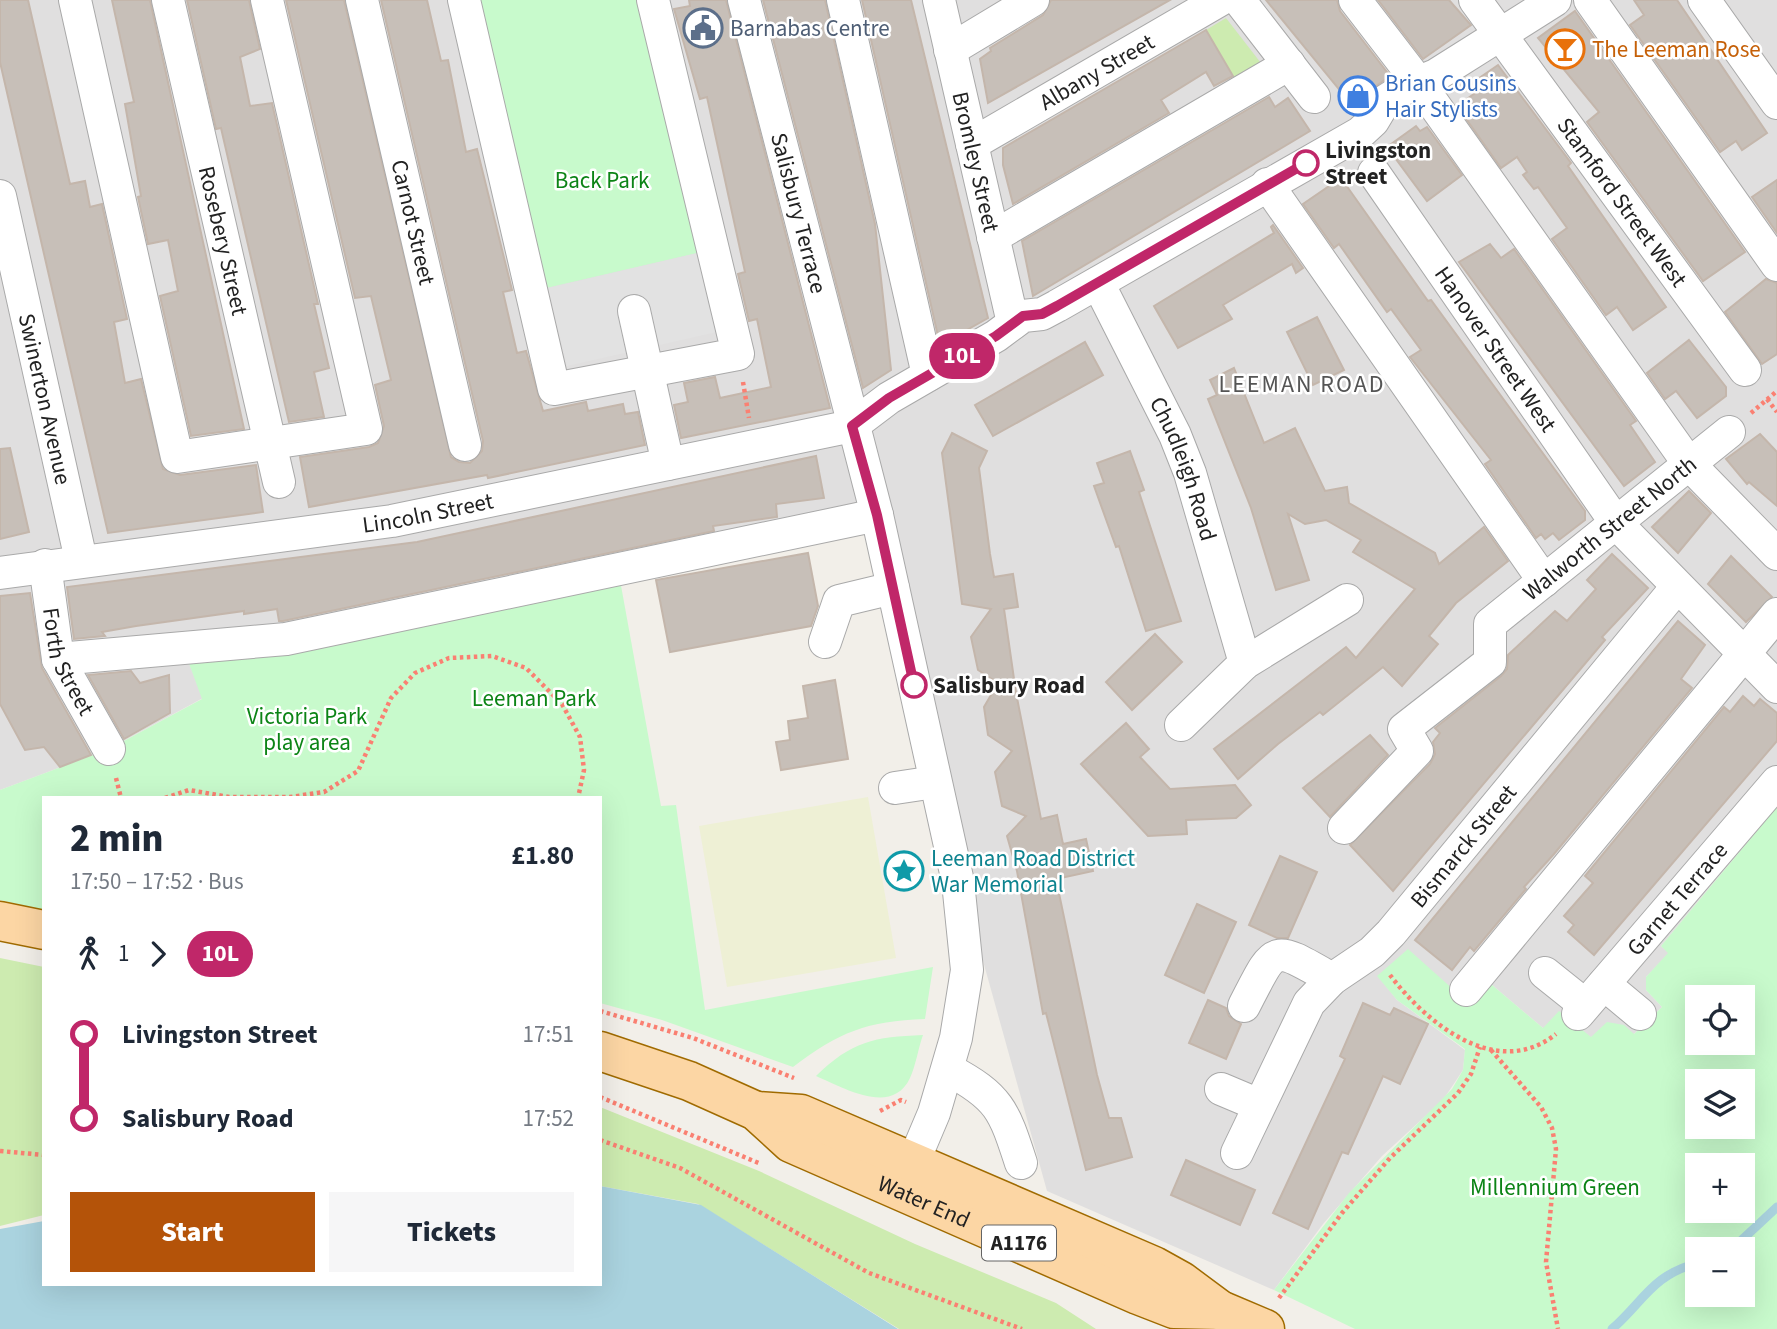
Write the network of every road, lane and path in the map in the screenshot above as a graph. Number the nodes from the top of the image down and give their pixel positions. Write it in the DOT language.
graph roads {
  1 [pos="75,0"];
  2 [pos="168,0"];
  3 [pos="267,0"];
  4 [pos="362,0"];
  5 [pos="464,0"];
  6 [pos="653,0"];
  7 [pos="744,0"];
  8 [pos="844,0"];
  9 [pos="939,0"];
  10 [pos="1033,0"];
  11 [pos="1220,0"];
  12 [pos="1238,0"];
  13 [pos="1355,0"];
  14 [pos="1475,0"];
  15 [pos="1555,0"];
  16 [pos="1590,0"];
  17 [pos="1704,0"];
  18 [pos="1501,33"];
  19 [pos="950,50"];
  20 [pos="1289,64"];
  21 [pos="1418,82"];
  22 [pos="1314,97"];
  23 [pos="1777,103"];
  24 [pos="972,144"];
  25 [pos="1374,173"];
  26 [pos="1267,184"];
  27 [pos="0,197"];
  28 [pos="993,237"];
  29 [pos="1777,265"];
  30 [pos="1098,283"];
  31 [pos="634,311"];
  32 [pos="1013,323"];
  33 [pos="738,354"];
  34 [pos="648,369"];
  35 [pos="1745,370"];
  36 [pos="928,375"];
  37 [pos="1768,399"];
  38 [pos="1777,412"];
  39 [pos="852,426"];
  40 [pos="1729,432"];
  41 [pos="271,444"];
  42 [pos="465,445"];
  43 [pos="754,447"];
  44 [pos="668,464"];
  45 [pos="1689,464"];
  46 [pos="279,482"];
  47 [pos="877,515"];
  48 [pos="1616,523"];
  49 [pos="1777,554"];
  50 [pos="81,560"];
  51 [pos="45,565"];
  52 [pos="0,573"];
  53 [pos="1544,581"];
  54 [pos="1677,587"];
  55 [pos="893,588"];
  56 [pos="1347,600"];
  57 [pos="1777,614"];
  58 [pos="825,642"];
  59 [pos="1745,655"];
  60 [pos="58,659"];
  61 [pos="1245,663"];
  62 [pos="1777,687"];
  63 [pos="1181,725"];
  64 [pos="109,749"];
  65 [pos="936,782"];
  66 [pos="1777,782"];
  67 [pos="895,788"];
  68 [pos="171,796"];
  69 [pos="223,796"];
  70 [pos="297,796"];
  71 [pos="578,796"];
  72 [pos="1344,828"];
  73 [pos="0,921"];
  74 [pos="42,930"];
  75 [pos="1545,973"];
  76 [pos="1332,979"];
  77 [pos="1466,989"];
  78 [pos="1589,1001"];
  79 [pos="1244,1006"];
  80 [pos="602,1012"];
  81 [pos="1640,1014"];
  82 [pos="1480,1047"];
  83 [pos="1491,1050"];
  84 [pos="602,1052"];
  85 [pos="949,1070"];
  86 [pos="797,1080"];
  87 [pos="1222,1089"];
  88 [pos="1259,1105"];
  89 [pos="602,1141"];
  90 [pos="0,1151"];
  91 [pos="1237,1153"];
  92 [pos="42,1155"];
  93 [pos="1021,1163"];
  94 [pos="907,1178"];
  95 [pos="1271,1315"];
  96 [pos="1215,1319"];
  97 [pos="1022,1329"];
  98 [pos="1558,1329"];
  1 -- 41 [label="street"];
  2 -- 41 [label="street, Rosebery Street"];
  3 -- 41 [label="street"];
  4 -- 42 [label="street, Carnot Street"];
  5 -- 34 [label="street"];
  6 -- 33 [label="street"];
  7 -- 39 [label="street, Salisbury Terrace"];
  8 -- 36 [label="street"];
  9 -- 19 [label="street, Bromley Street"];
  10 -- 19 [label="street"];
  11 -- 24 [label="street, Albany Street"];
  12 -- 20 [label="street"];
  13 -- 21 [label="street"];
  14 -- 18 [label="street, Stamford Street West"];
  15 -- 18 [label="street"];
  16 -- 29 [label="street"];
  17 -- 23 [label="street"];
  18 -- 21 [label="street"];
  18 -- 35 [label="street, Stamford Street West"];
  19 -- 24 [label="street, Bromley Street"];
  20 -- 22 [label="street"];
  20 -- 28 [label="street"];
  21 -- 26 [label="street"];
  21 -- 45 [label="street"];
  24 -- 28 [label="street, Bromley Street"];
  25 -- 48 [label="street, Hanover Street West"];
  26 -- 30 [label="street"];
  26 -- 53 [label="street"];
  27 -- 50 [label="street, Swinerton Avenue"];
  28 -- 32 [label="street, Bromley Street"];
  30 -- 32 [label="street"];
  30 -- 61 [label="street, Chudleigh Road"];
  31 -- 34 [label="street"];
  32 -- 36 [label="street"];
  33 -- 34 [label="street"];
  33 -- 43 [label="path"];
  34 -- 44 [label="street"];
  36 -- 39 [label="street"];
  37 -- 38 [label="path"];
  39 -- 43 [label="street, Lincoln Street"];
  39 -- 47 [label="street"];
  40 -- 45 [label="street, Walworth Street North"];
  41 -- 46 [label="street, Rosebery Street"];
  43 -- 44 [label="street, Lincoln Street"];
  44 -- 50 [label="street, Lincoln Street"];
  45 -- 48 [label="street, Walworth Street North"];
  45 -- 49 [label="street"];
  47 -- 55 [label="street"];
  47 -- 60 [label="street"];
  48 -- 53 [label="street, Walworth Street North"];
  48 -- 54 [label="street, Hanover Street West"];
  50 -- 51 [label="street, Lincoln Street"];
  51 -- 52 [label="street, Lincoln Street"];
  51 -- 60 [label="street, Forth Street"];
  53 -- 72 [label="street, Walworth Street North"];
  54 -- 59 [label="street, Hanover Street West"];
  54 -- 76 [label="street, Bismarck Street"];
  55 -- 58 [label="street"];
  55 -- 65 [label="street"];
  56 -- 61 [label="street"];
  57 -- 59 [label="street"];
  59 -- 62 [label="street, Hanover Street West"];
  59 -- 77 [label="street"];
  60 -- 64 [label="street, Forth Street"];
  61 -- 63 [label="street"];
  65 -- 67 [label="street"];
  65 -- 85 [label="street"];
  66 -- 78 [label="street, Garnet Terrace"];
  68 -- 69 [label="path"];
  70 -- 71 [label="path"];
  73 -- 74 [label="main road"];
  75 -- 78 [label="street"];
  76 -- 79 [label="street"];
  76 -- 88 [label="street, Bismarck Street"];
  78 -- 81 [label="street"];
  80 -- 86 [label="path"];
  82 -- 95 [label="path"];
  83 -- 98 [label="path"];
  84 -- 94 [label="main road, Water End / A1176"];
  85 -- 93 [label="street"];
  85 -- 94 [label="street"];
  87 -- 88 [label="street"];
  88 -- 91 [label="street, Bismarck Street"];
  89 -- 97 [label="path"];
  90 -- 92 [label="path"];
  94 -- 96 [label="main road, Water End / A1176"];
  95 -- 96 [label="main road, Water End / A1176"];
}
